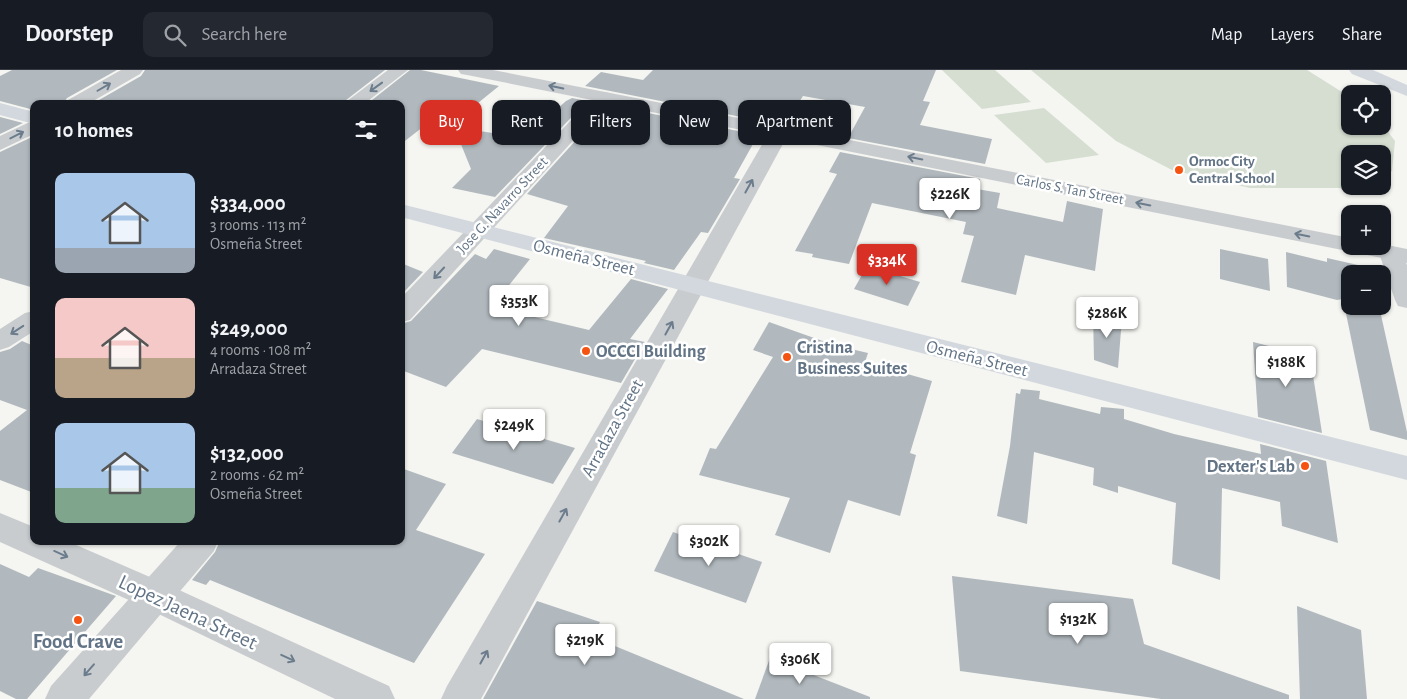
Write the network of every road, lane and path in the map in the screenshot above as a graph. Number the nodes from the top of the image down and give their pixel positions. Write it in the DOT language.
graph roads {
  1 [pos="134,70"];
  2 [pos="399,70"];
  3 [pos="467,70"];
  4 [pos="1358,70"];
  5 [pos="1407,91"];
  6 [pos="603,97"];
  7 [pos="81,100"];
  8 [pos="358,100"];
  9 [pos="0,109"];
  10 [pos="30,117"];
  11 [pos="738,123"];
  12 [pos="30,128"];
  13 [pos="0,144"];
  14 [pos="772,145"];
  15 [pos="850,145"];
  16 [pos="405,211"];
  17 [pos="478,230"];
  18 [pos="1341,243"];
  19 [pos="1399,255"];
  20 [pos="693,285"];
  21 [pos="1407,300"];
  22 [pos="405,310"];
  23 [pos="30,322"];
  24 [pos="0,341"];
  25 [pos="1407,468"];
  26 [pos="0,527"];
  27 [pos="30,540"];
  28 [pos="40,545"];
  29 [pos="199,545"];
  30 [pos="154,596"];
  31 [pos="64,699"];
  32 [pos="376,699"];
  33 [pos="460,699"];
  7 -- 1 [label="street, one-way"];
  2 -- 8 [label="street, one-way"];
  6 -- 3 [label="street, Carlos S. Tan Street, one-way"];
  4 -- 5 [label="main road"];
  6 -- 11 [label="street, Carlos S. Tan Street"];
  6 -- 17 [label="street, Jose G. Navarro Street"];
  9 -- 10 [label="main road"];
  13 -- 12 [label="street, one-way"];
  20 -- 14 [label="street, Arradaza Street, one-way"];
  18 -- 15 [label="street, Carlos S. Tan Street, one-way"];
  16 -- 17 [label="main road, Osmeña Street"];
  17 -- 20 [label="main road, Osmeña Street"];
  17 -- 22 [label="street, Jose G. Navarro Street, one-way"];
  19 -- 21 [label="street"];
  20 -- 25 [label="main road, Osmeña Street"];
  33 -- 20 [label="street, Arradaza Street, one-way"];
  23 -- 24 [label="street, one-way"];
  26 -- 27 [label="street, Lopez Jaena Street, one-way"];
  28 -- 30 [label="street, Lopez Jaena Street, one-way"];
  29 -- 30 [label="street"];
  30 -- 31 [label="street, one-way"];
  30 -- 32 [label="street, Lopez Jaena Street, one-way"];
}
